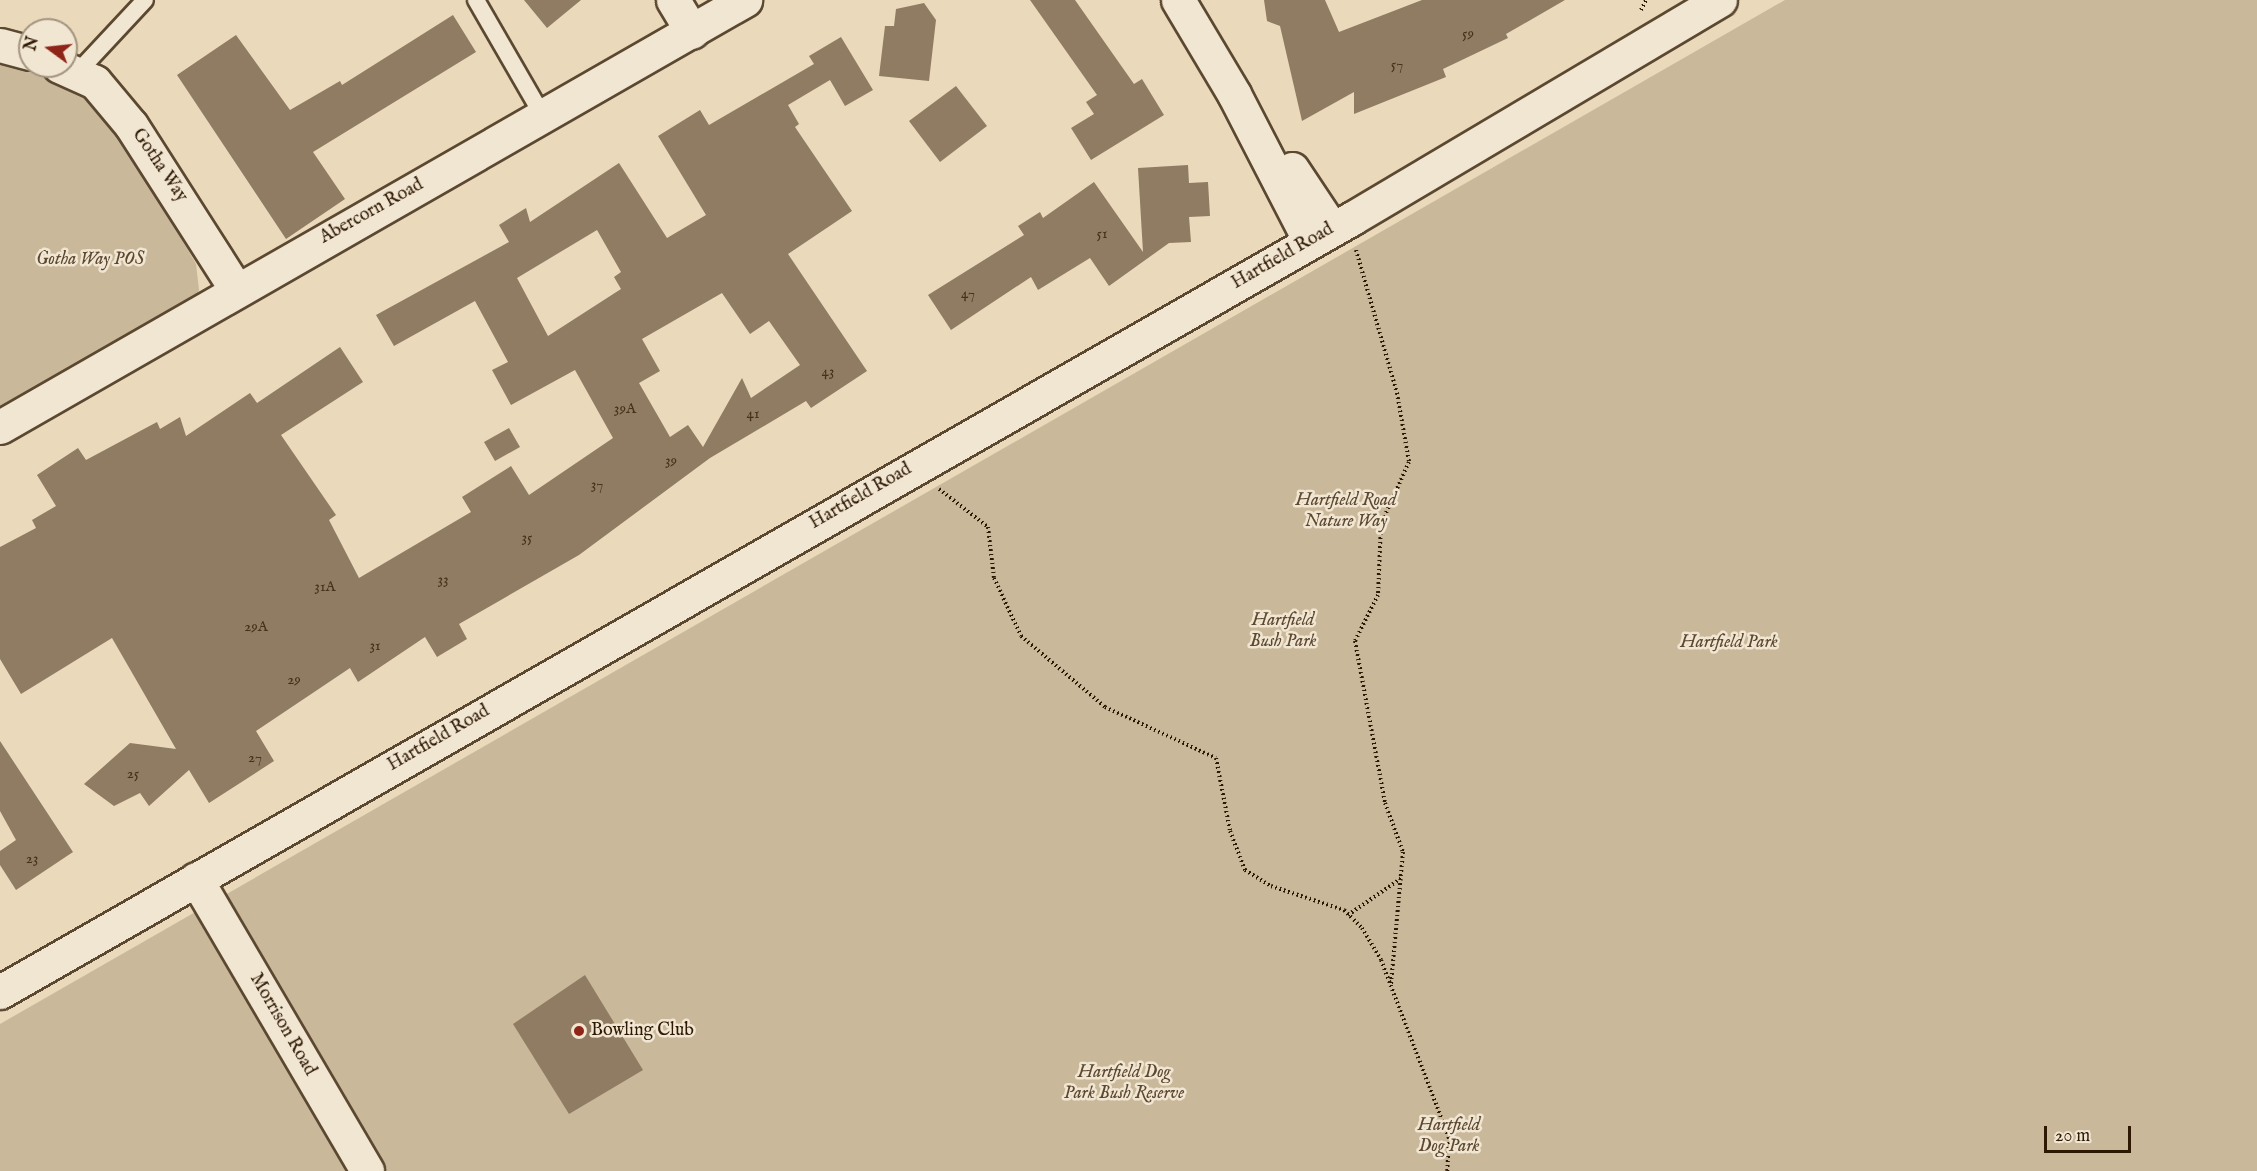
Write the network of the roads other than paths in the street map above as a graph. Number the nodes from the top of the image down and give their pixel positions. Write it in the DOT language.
graph roads {
  1 [pos="145,0"];
  2 [pos="476,0"];
  3 [pos="673,0"];
  4 [pos="745,0"];
  5 [pos="1178,0"];
  6 [pos="1701,4"];
  7 [pos="692,32"];
  8 [pos="0,45"];
  9 [pos="18,50"];
  10 [pos="78,61"];
  11 [pos="78,74"];
  12 [pos="543,116"];
  13 [pos="1331,230"];
  14 [pos="236,289"];
  15 [pos="0,427"];
  16 [pos="196,879"];
  17 [pos="0,992"];
  18 [pos="367,1171"];
  1 -- 10 [label="lane"];
  2 -- 12 [label="lane"];
  3 -- 7 [label="street"];
  4 -- 7 [label="street, Abercorn Road"];
  5 -- 13 [label="street"];
  6 -- 13 [label="street, Hartfield Road"];
  7 -- 12 [label="street, Abercorn Road"];
  8 -- 9 [label="street"];
  11 -- 14 [label="street, Gotha Way"];
  12 -- 14 [label="street, Abercorn Road"];
  13 -- 16 [label="street, Hartfield Road"];
  14 -- 15 [label="street, Abercorn Road"];
  16 -- 17 [label="street, Hartfield Road"];
  16 -- 18 [label="street, Morrison Road"];
}
